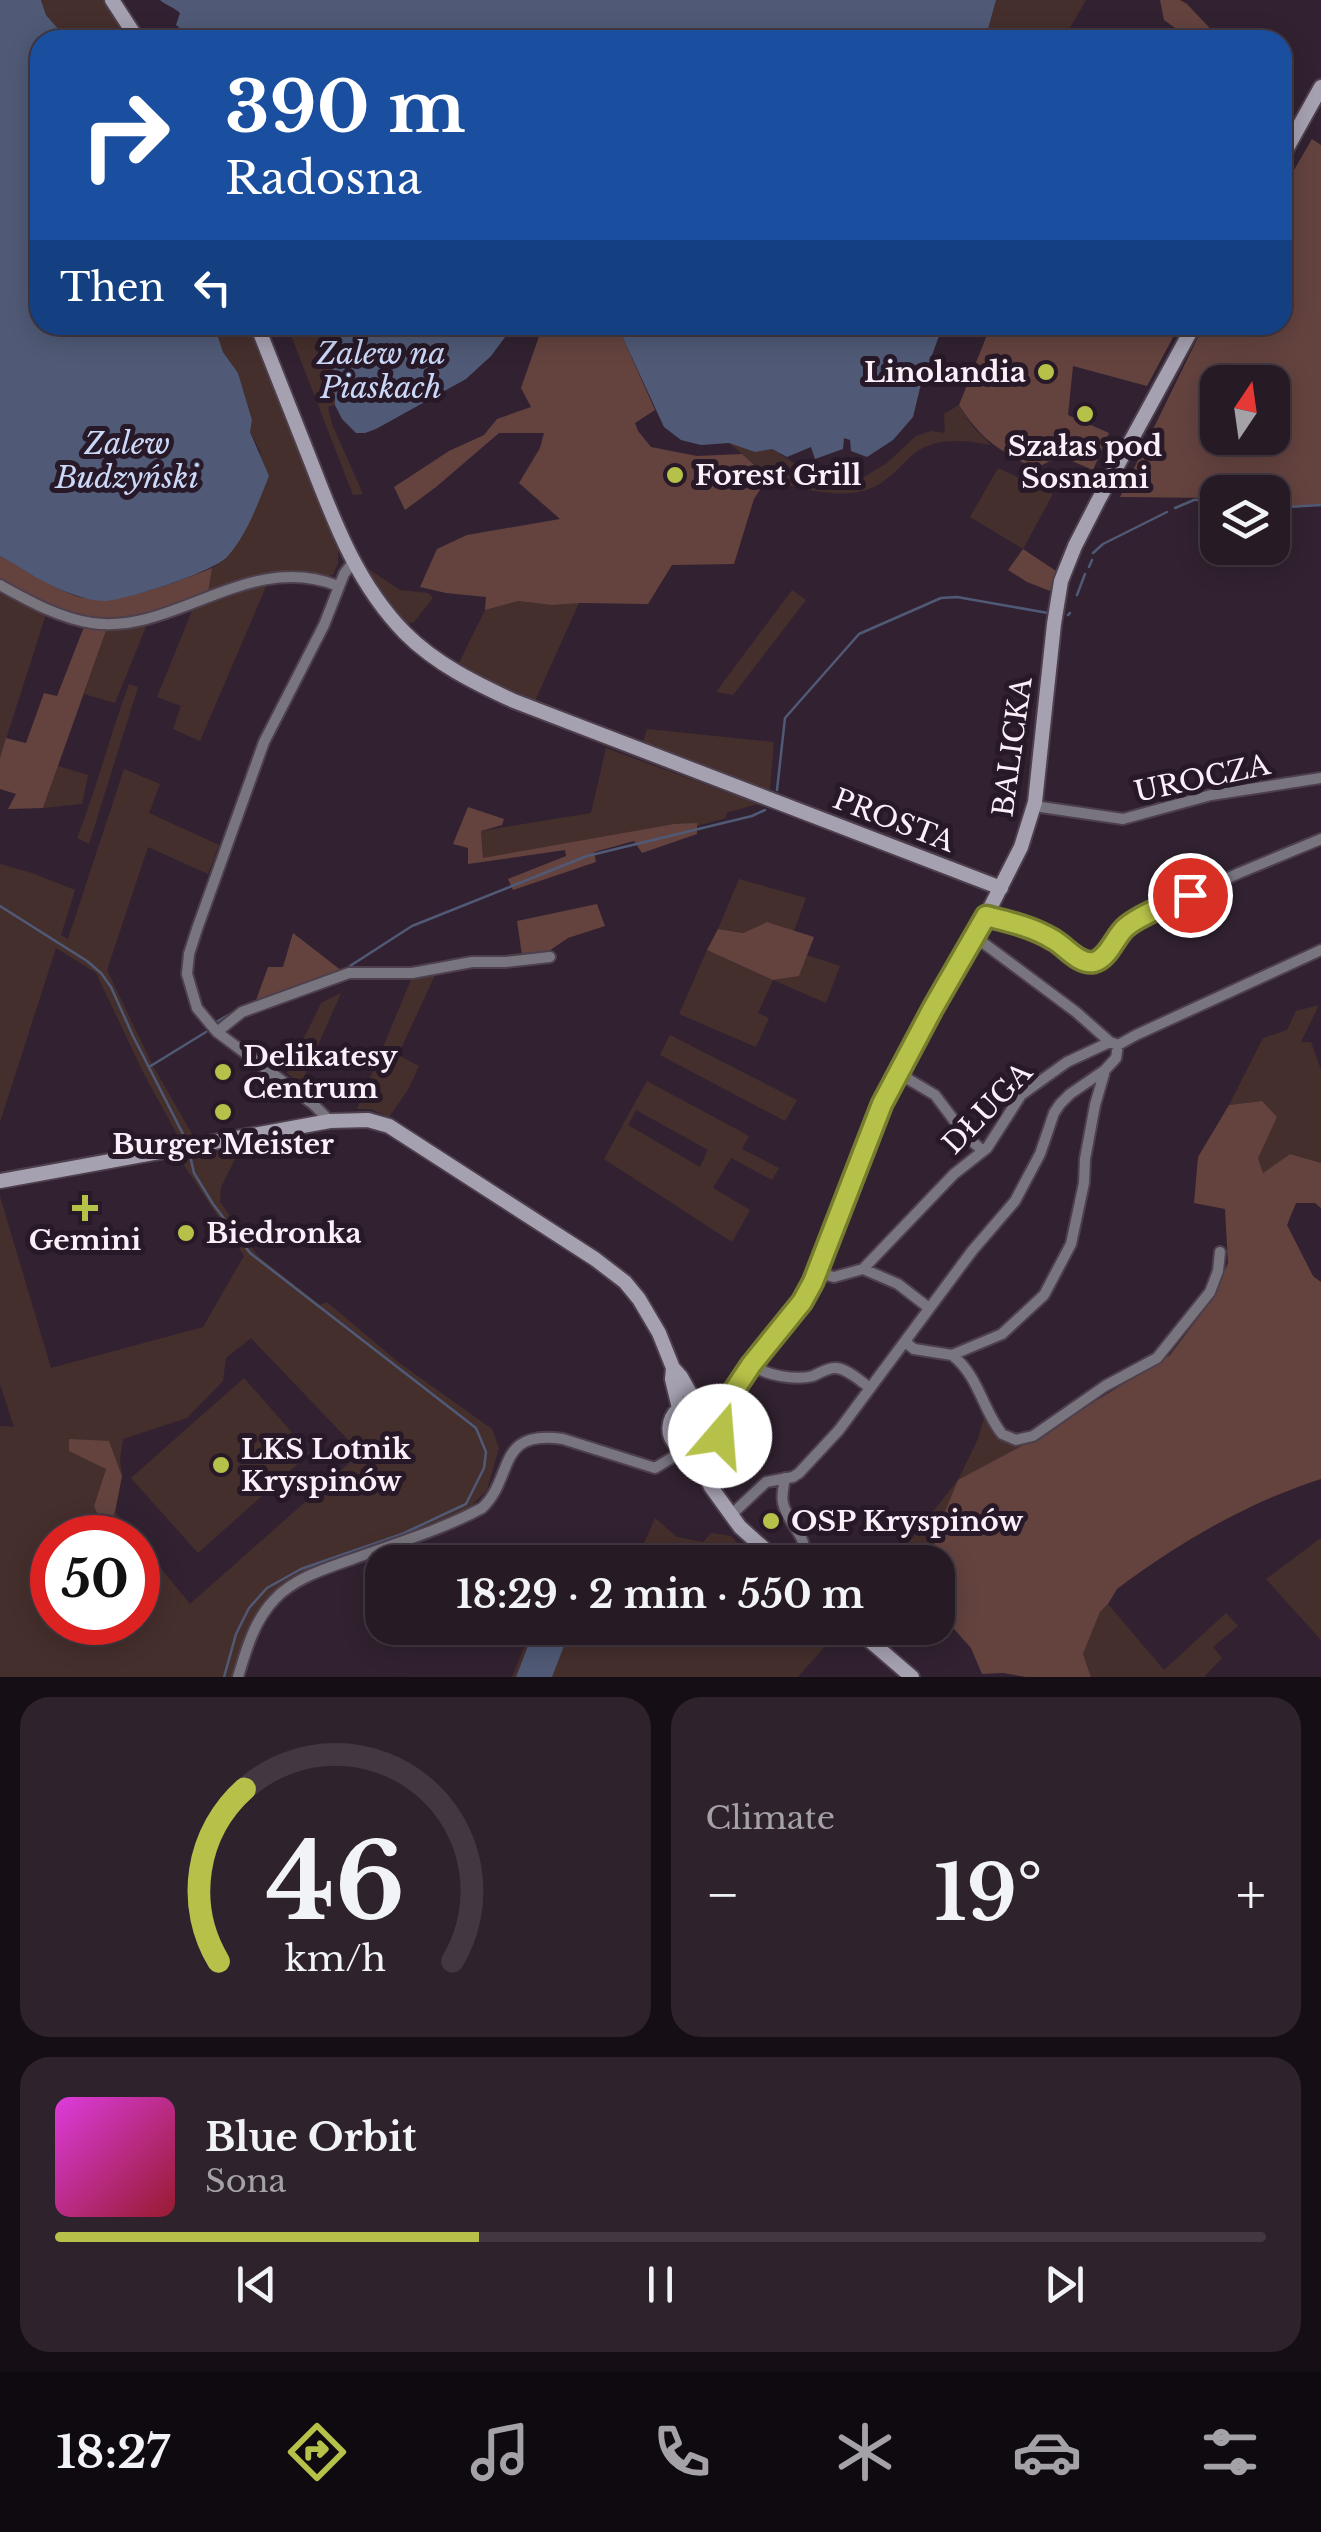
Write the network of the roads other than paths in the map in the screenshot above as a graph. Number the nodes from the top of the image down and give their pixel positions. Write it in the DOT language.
graph roads {
  1 [pos="112,0"];
  2 [pos="132,30"];
  3 [pos="1321,87"];
  4 [pos="1292,140"];
  5 [pos="261,335"];
  6 [pos="1188,335"];
  7 [pos="353,562"];
  8 [pos="0,585"];
  9 [pos="338,586"];
  10 [pos="1321,778"];
  11 [pos="1035,802"];
  12 [pos="1321,840"];
  13 [pos="1001,888"];
  14 [pos="986,916"];
  15 [pos="974,936"];
  16 [pos="1321,950"];
  17 [pos="550,957"];
  18 [pos="216,1030"];
  19 [pos="1114,1044"];
  20 [pos="1106,1070"];
  21 [pos="898,1073"];
  22 [pos="330,1121"];
  23 [pos="983,1151"];
  24 [pos="0,1182"];
  25 [pos="1220,1252"];
  26 [pos="863,1269"];
  27 [pos="818,1273"];
  28 [pos="929,1308"];
  29 [pos="905,1342"];
  30 [pos="952,1355"];
  31 [pos="751,1365"];
  32 [pos="673,1368"];
  33 [pos="869,1387"];
  34 [pos="700,1403"];
  35 [pos="679,1408"];
  36 [pos="721,1421"];
  37 [pos="671,1436"];
  38 [pos="712,1449"];
  39 [pos="689,1452"];
  40 [pos="666,1460"];
  41 [pos="786,1478"];
  42 [pos="722,1500"];
  43 [pos="732,1515"];
  44 [pos="759,1545"];
  45 [pos="804,1545"];
  46 [pos="875,1645"];
  47 [pos="238,1677"];
  48 [pos="912,1677"];
  1 -- 2 [label="main road"];
  3 -- 4 [label="main road"];
  5 -- 7 [label="main road, PROSTA"];
  6 -- 11 [label="main road, BALICKA"];
  7 -- 9 [label="street"];
  7 -- 13 [label="main road, PROSTA"];
  8 -- 9 [label="street"];
  9 -- 18 [label="street"];
  10 -- 11 [label="street, UROCZA"];
  11 -- 13 [label="main road, BALICKA"];
  12 -- 14 [label="street"];
  13 -- 14 [label="main road, BALICKA"];
  14 -- 15 [label="main road, BALICKA"];
  15 -- 19 [label="street"];
  15 -- 21 [label="main road, BALICKA"];
  16 -- 19 [label="street, DŁUGA"];
  17 -- 18 [label="street"];
  18 -- 22 [label="street"];
  19 -- 20 [label="street"];
  19 -- 23 [label="street, DŁUGA"];
  20 -- 28 [label="street"];
  20 -- 30 [label="street"];
  21 -- 23 [label="street"];
  21 -- 27 [label="main road, BALICKA"];
  22 -- 24 [label="main road"];
  22 -- 32 [label="main road"];
  23 -- 26 [label="street, DŁUGA"];
  25 -- 30 [label="street"];
  26 -- 27 [label="street"];
  26 -- 28 [label="street"];
  27 -- 31 [label="main road, BALICKA"];
  28 -- 29 [label="street"];
  29 -- 30 [label="street"];
  29 -- 33 [label="street"];
  31 -- 33 [label="street"];
  31 -- 34 [label="main road, BALICKA"];
  31 -- 36 [label="main road, BALICKA"];
  32 -- 34 [label="main road"];
  32 -- 35 [label="main road"];
  33 -- 41 [label="street"];
  34 -- 35 [label="main road"];
  34 -- 36 [label="main road"];
  35 -- 37 [label="main road"];
  36 -- 38 [label="main road"];
  37 -- 39 [label="main road"];
  37 -- 40 [label="street"];
  38 -- 39 [label="main road"];
  38 -- 42 [label="main road"];
  39 -- 40 [label="street"];
  39 -- 42 [label="main road"];
  40 -- 47 [label="street"];
  41 -- 43 [label="street"];
  41 -- 45 [label="street"];
  42 -- 43 [label="main road"];
  43 -- 44 [label="main road"];
  46 -- 48 [label="main road"];
}
